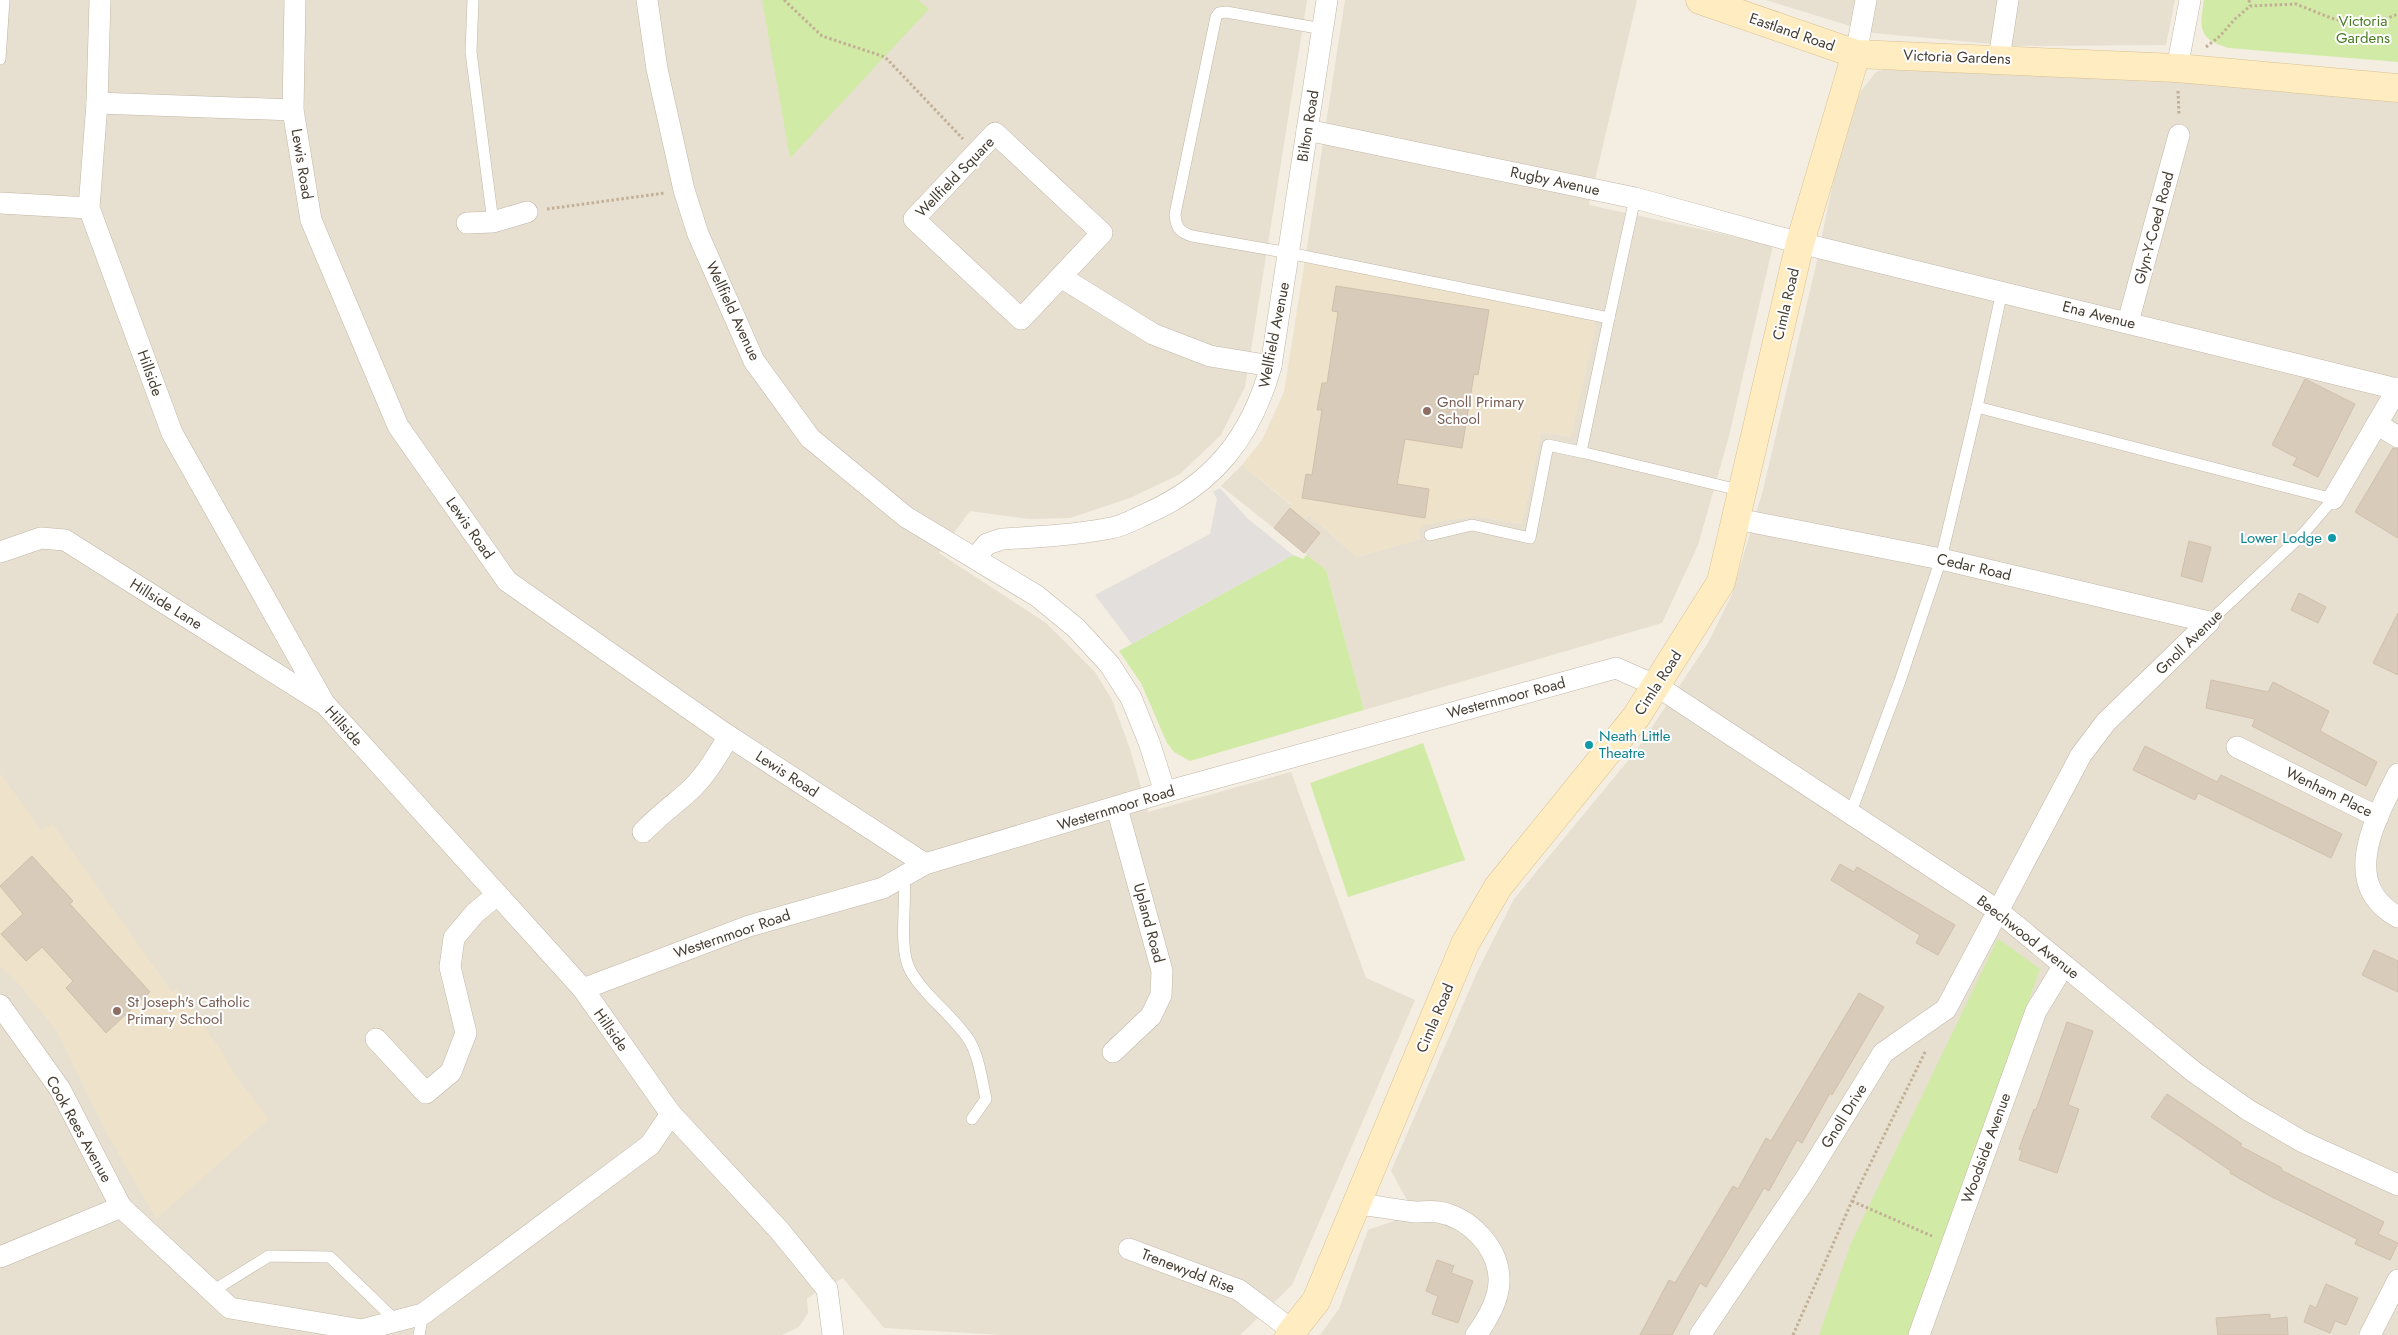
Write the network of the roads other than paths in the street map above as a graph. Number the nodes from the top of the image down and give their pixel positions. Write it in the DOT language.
graph roads {
  1 [pos="4,0"];
  2 [pos="100,0"];
  3 [pos="294,0"];
  4 [pos="473,0"];
  5 [pos="647,0"];
  6 [pos="1327,0"];
  7 [pos="1700,0"];
  8 [pos="1866,0"];
  9 [pos="2008,0"];
  10 [pos="2190,0"];
  11 [pos="1323,29"];
  12 [pos="1856,54"];
  13 [pos="0,59"];
  14 [pos="1999,59"];
  15 [pos="2177,68"];
  16 [pos="2398,88"];
  17 [pos="97,103"];
  18 [pos="293,110"];
  19 [pos="1307,130"];
  20 [pos="2179,135"];
  21 [pos="1636,198"];
  22 [pos="0,203"];
  23 [pos="89,208"];
  24 [pos="527,212"];
  25 [pos="493,222"];
  26 [pos="467,223"];
  27 [pos="1800,243"];
  28 [pos="1289,253"];
  29 [pos="1061,277"];
  30 [pos="2002,291"];
  31 [pos="1609,318"];
  32 [pos="2128,322"];
  33 [pos="1271,366"];
  34 [pos="2398,388"];
  35 [pos="1978,406"];
  36 [pos="2376,424"];
  37 [pos="2398,437"];
  38 [pos="1581,452"];
  39 [pos="1743,491"];
  40 [pos="2333,499"];
  41 [pos="1737,519"];
  42 [pos="1430,535"];
  43 [pos="0,552"];
  44 [pos="975,558"];
  45 [pos="1941,560"];
  46 [pos="2209,622"];
  47 [pos="1657,686"];
  48 [pos="324,703"];
  49 [pos="729,736"];
  50 [pos="2237,747"];
  51 [pos="2396,782"];
  52 [pos="1164,792"];
  53 [pos="1117,808"];
  54 [pos="1850,812"];
  55 [pos="2378,817"];
  56 [pos="643,832"];
  57 [pos="925,864"];
  58 [pos="904,876"];
  59 [pos="498,895"];
  60 [pos="1997,910"];
  61 [pos="2398,917"];
  62 [pos="2064,965"];
  63 [pos="583,989"];
  64 [pos="0,1005"];
  65 [pos="376,1039"];
  66 [pos="1113,1052"];
  67 [pos="671,1114"];
  68 [pos="972,1119"];
  69 [pos="2398,1185"];
  70 [pos="1358,1204"];
  71 [pos="121,1207"];
  72 [pos="1129,1249"];
  73 [pos="0,1257"];
  74 [pos="2398,1280"];
  75 [pos="212,1292"];
  76 [pos="396,1321"];
  77 [pos="421,1325"];
  78 [pos="1291,1333"];
  79 [pos="833,1335"];
  80 [pos="1476,1335"];
  81 [pos="1700,1335"];
  82 [pos="1919,1335"];
  83 [pos="2370,1335"];
  1 -- 13 [label="lane"];
  2 -- 17 [label="street, Hillside"];
  3 -- 18 [label="street, Lewis Road"];
  4 -- 25 [label="lane"];
  5 -- 44 [label="street, Wellfield Avenue"];
  6 -- 11 [label="street, Bilton Road"];
  7 -- 12 [label="main road, Eastland Road"];
  8 -- 12 [label="street"];
  9 -- 14 [label="street"];
  10 -- 15 [label="street"];
  11 -- 19 [label="street, Bilton Road"];
  11 -- 28 [label="lane"];
  12 -- 14 [label="main road, Victoria Gardens"];
  12 -- 27 [label="main road, Cimla Road"];
  14 -- 15 [label="main road, Victoria Gardens"];
  15 -- 16 [label="main road, Victoria Gardens"];
  17 -- 18 [label="street"];
  17 -- 23 [label="street, Hillside"];
  18 -- 49 [label="street, Lewis Road"];
  19 -- 21 [label="street, Rugby Avenue"];
  19 -- 28 [label="street, Bilton Road"];
  20 -- 32 [label="street, Glyn-Y-Coed Road"];
  21 -- 27 [label="street, Rugby Avenue"];
  21 -- 31 [label="lane"];
  22 -- 23 [label="street"];
  23 -- 48 [label="street, Hillside"];
  24 -- 25 [label="street"];
  25 -- 26 [label="street"];
  27 -- 30 [label="street, Ena Avenue"];
  27 -- 39 [label="main road, Cimla Road"];
  28 -- 31 [label="lane"];
  28 -- 33 [label="street, Wellfield Avenue"];
  29 -- 29 [label="street, Wellfield Square"];
  29 -- 33 [label="street"];
  30 -- 32 [label="street, Ena Avenue"];
  30 -- 35 [label="lane"];
  31 -- 38 [label="lane"];
  32 -- 34 [label="street, Ena Avenue"];
  33 -- 44 [label="street, Wellfield Avenue"];
  34 -- 36 [label="street, Gnoll Avenue"];
  35 -- 40 [label="lane"];
  35 -- 45 [label="lane"];
  36 -- 37 [label="street"];
  36 -- 40 [label="street, Gnoll Avenue"];
  38 -- 39 [label="lane"];
  38 -- 42 [label="lane"];
  39 -- 41 [label="main road, Cimla Road"];
  40 -- 46 [label="lane, Gnoll Avenue"];
  41 -- 45 [label="street, Cedar Road"];
  41 -- 47 [label="main road, Cimla Road"];
  43 -- 48 [label="street, Hillside Lane"];
  44 -- 52 [label="street, Wellfield Avenue"];
  45 -- 46 [label="street, Cedar Road"];
  45 -- 54 [label="lane"];
  46 -- 60 [label="street, Gnoll Avenue"];
  47 -- 52 [label="street, Westernmoor Road"];
  47 -- 54 [label="street, Beechwood Avenue"];
  47 -- 70 [label="main road, Cimla Road"];
  48 -- 59 [label="street, Hillside"];
  49 -- 56 [label="street"];
  49 -- 57 [label="street, Lewis Road"];
  50 -- 55 [label="street, Wenham Place"];
  51 -- 55 [label="street, Wenham Place"];
  52 -- 53 [label="street, Westernmoor Road"];
  53 -- 57 [label="street, Westernmoor Road"];
  53 -- 66 [label="street, Upland Road"];
  54 -- 60 [label="street, Beechwood Avenue"];
  55 -- 61 [label="street"];
  57 -- 58 [label="street, Westernmoor Road"];
  58 -- 63 [label="street, Westernmoor Road"];
  58 -- 68 [label="lane"];
  59 -- 63 [label="street, Hillside"];
  59 -- 65 [label="street"];
  60 -- 62 [label="street, Beechwood Avenue"];
  60 -- 81 [label="street, Gnoll Drive"];
  62 -- 69 [label="street, Beechwood Avenue"];
  62 -- 82 [label="street, Woodside Avenue"];
  63 -- 67 [label="street, Hillside"];
  64 -- 71 [label="street, Cook Rees Avenue"];
  67 -- 77 [label="street"];
  67 -- 79 [label="street, Hillside"];
  70 -- 78 [label="main road, Cimla Road"];
  70 -- 80 [label="street"];
  71 -- 73 [label="street"];
  71 -- 75 [label="street, Cook Rees Avenue"];
  72 -- 78 [label="street, Trenewydd Rise"];
  74 -- 83 [label="street"];
  75 -- 76 [label="street, Cook Rees Avenue"];
  75 -- 76 [label="lane"];
  76 -- 77 [label="street, Cook Rees Avenue"];
}
